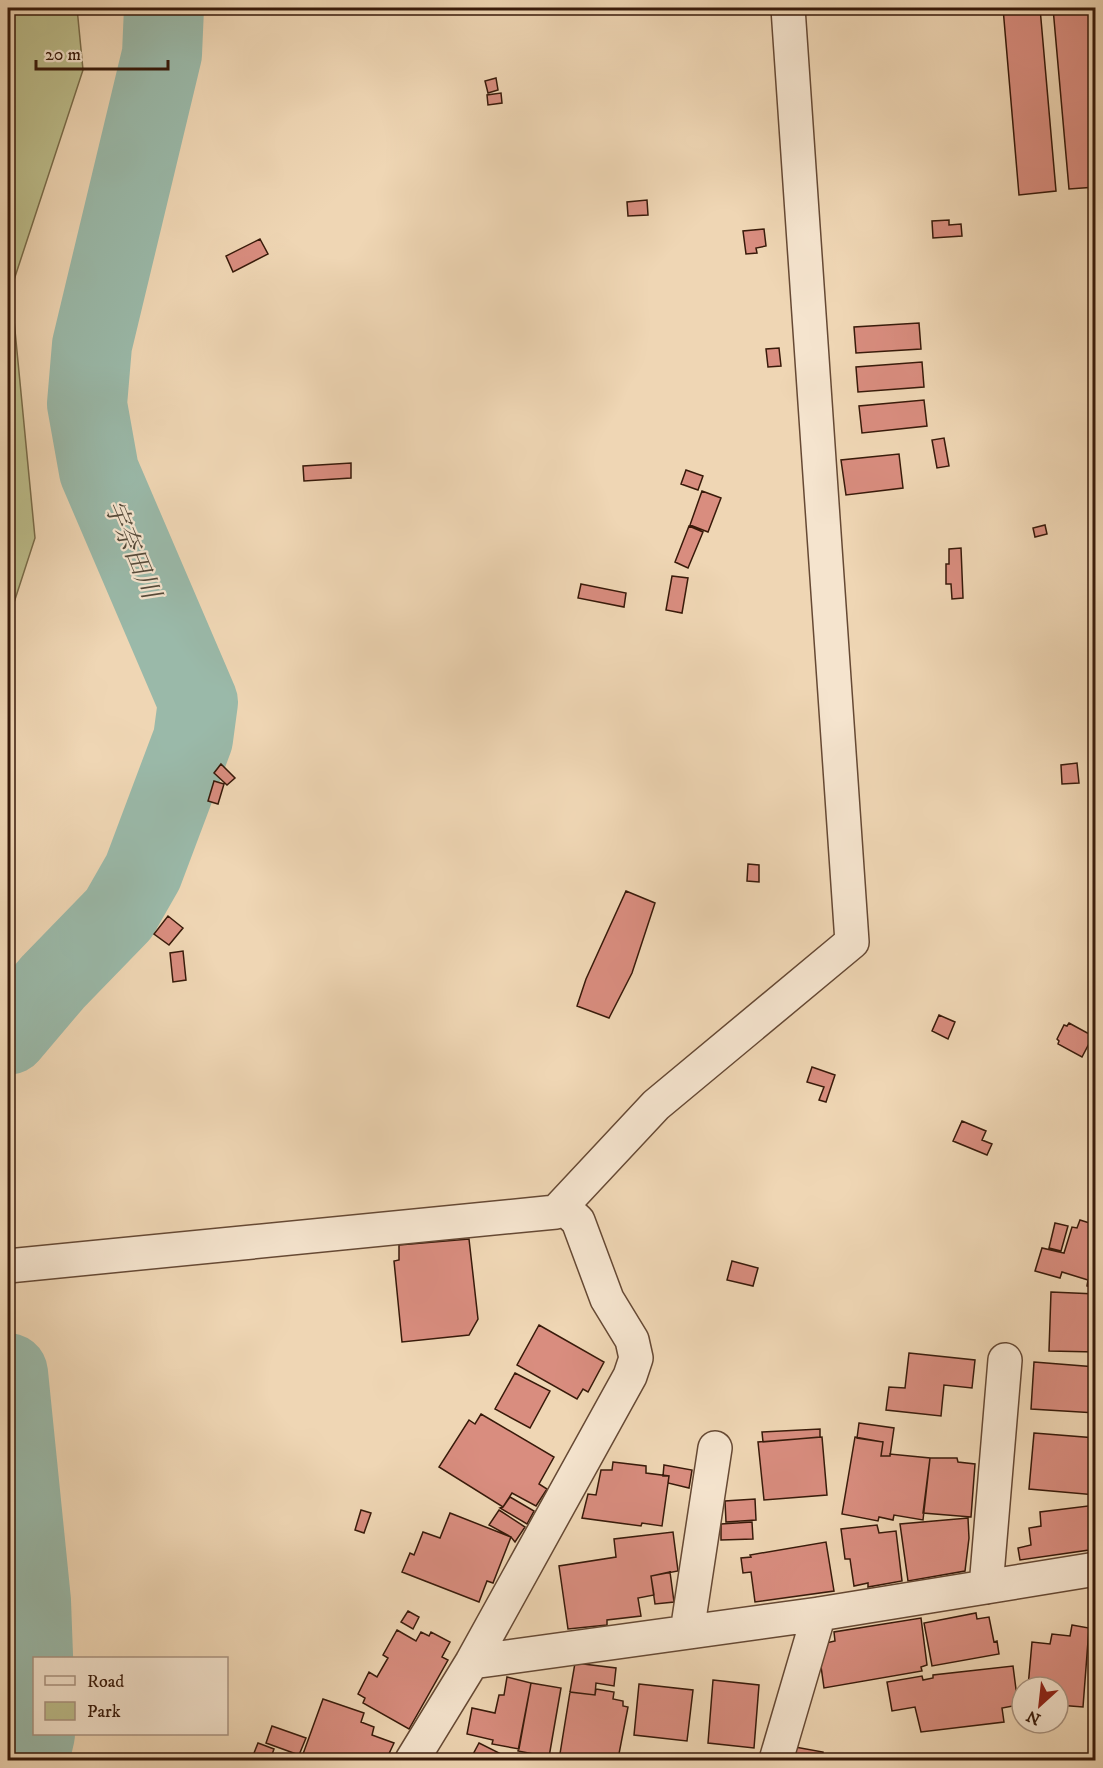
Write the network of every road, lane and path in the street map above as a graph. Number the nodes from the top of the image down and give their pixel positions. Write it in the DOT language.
graph roads {
  1 [pos="788,8"];
  2 [pos="562,1206"];
  3 [pos="16,1265"];
  4 [pos="1005,1360"];
  5 [pos="716,1448"];
  6 [pos="1095,1569"];
  7 [pos="986,1587"];
  8 [pos="819,1614"];
  9 [pos="687,1632"];
  10 [pos="472,1662"];
  11 [pos="412,1761"];
  12 [pos="776,1761"];
  1 -- 2 [label="street"];
  2 -- 3 [label="street"];
  2 -- 10 [label="street"];
  4 -- 7 [label="street"];
  5 -- 9 [label="street"];
  6 -- 7 [label="street"];
  7 -- 8 [label="street"];
  8 -- 9 [label="street"];
  8 -- 12 [label="street"];
  9 -- 10 [label="street"];
  10 -- 11 [label="street"];
}
